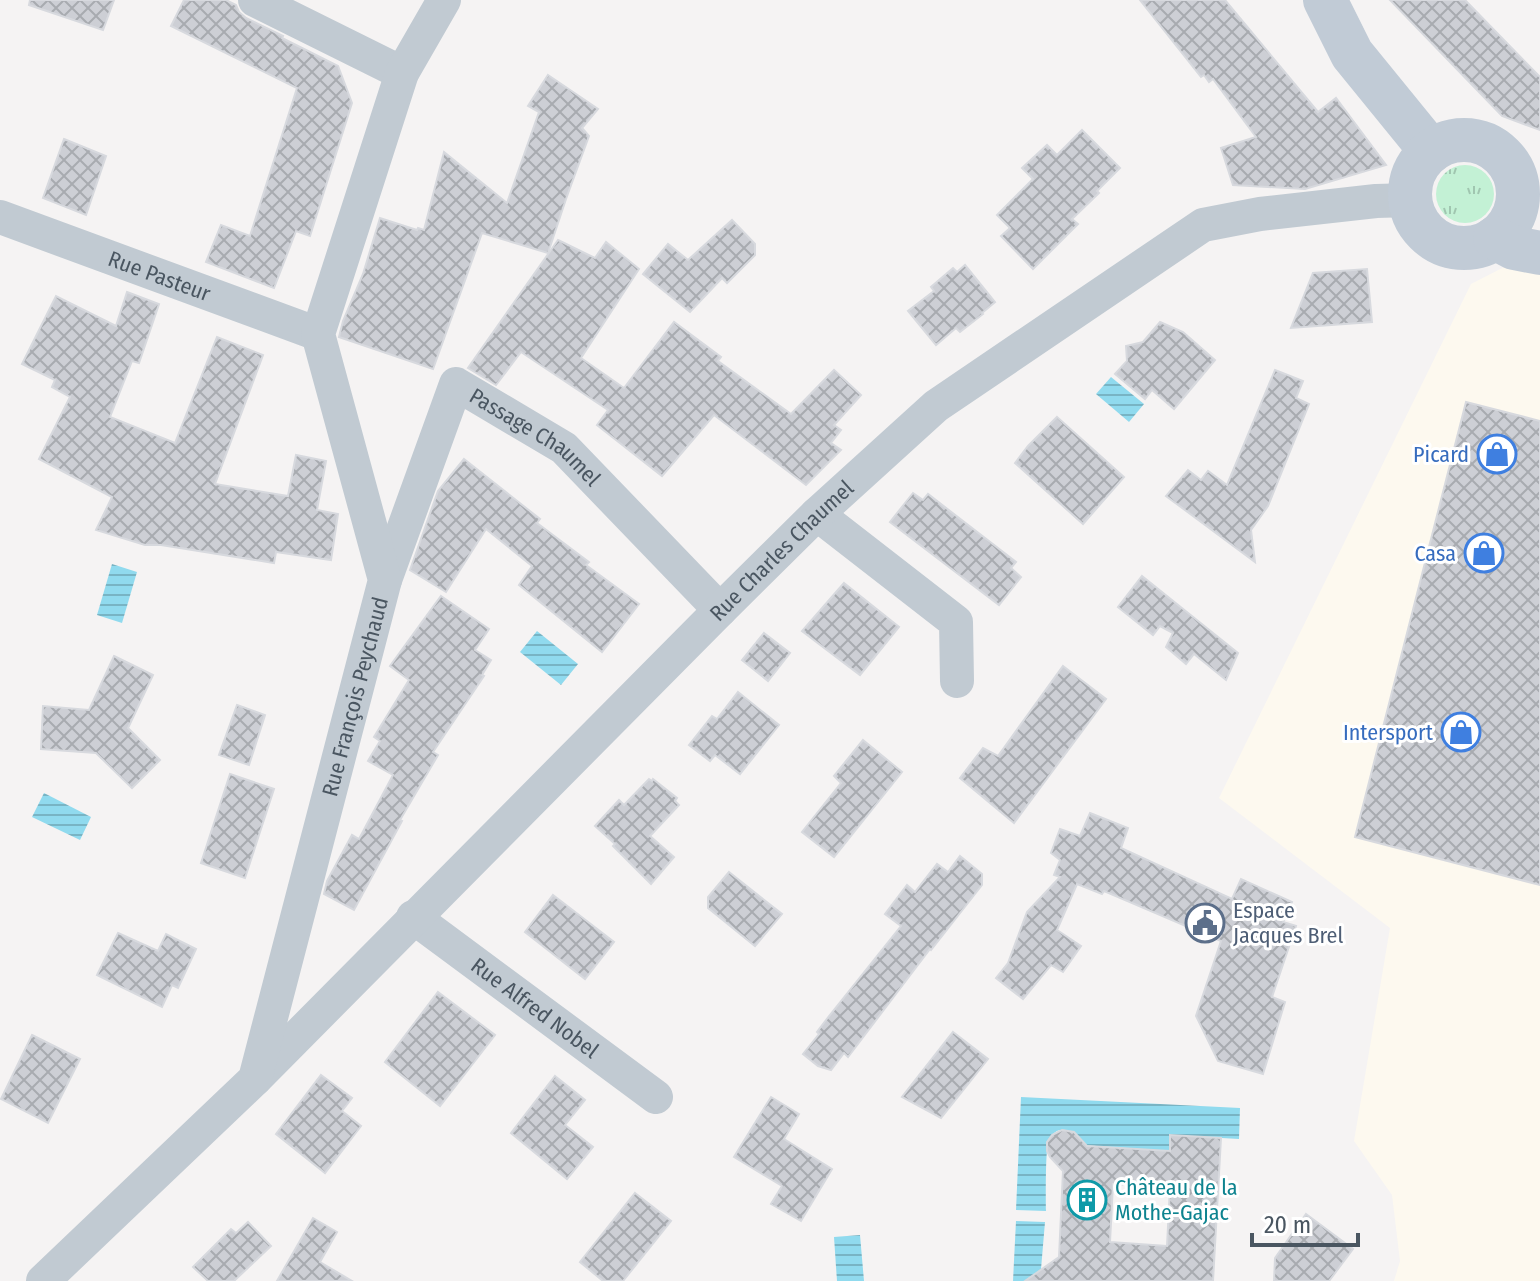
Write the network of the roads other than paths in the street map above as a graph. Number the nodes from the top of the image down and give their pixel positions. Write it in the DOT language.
graph roads {
  1 [pos="255,0"];
  2 [pos="444,0"];
  3 [pos="1325,0"];
  4 [pos="402,73"];
  5 [pos="1431,151"];
  6 [pos="1411,200"];
  7 [pos="1529,200"];
  8 [pos="0,217"];
  9 [pos="1495,238"];
  10 [pos="1540,253"];
  11 [pos="318,334"];
  12 [pos="817,514"];
  13 [pos="385,580"];
  14 [pos="720,610"];
  15 [pos="957,681"];
  16 [pos="413,917"];
  17 [pos="255,1079"];
  18 [pos="656,1097"];
  19 [pos="43,1281"];
  1 -- 4 [label="street"];
  2 -- 4 [label="street"];
  3 -- 5 [label="main road"];
  4 -- 11 [label="street"];
  5 -- 6 [label="main road"];
  5 -- 7 [label="main road"];
  6 -- 9 [label="main road"];
  6 -- 12 [label="street, Rue Charles Chaumel"];
  7 -- 9 [label="main road"];
  8 -- 11 [label="street, Rue Pasteur"];
  9 -- 10 [label="main road"];
  11 -- 13 [label="street, Rue François Peychaud"];
  12 -- 14 [label="street, Rue Charles Chaumel"];
  12 -- 15 [label="street"];
  13 -- 14 [label="street, Passage Chaumel"];
  13 -- 17 [label="street, Rue François Peychaud"];
  14 -- 16 [label="street, Rue Charles Chaumel"];
  16 -- 17 [label="street, Rue Charles Chaumel"];
  16 -- 18 [label="street, Rue Alfred Nobel"];
  17 -- 19 [label="street"];
}
